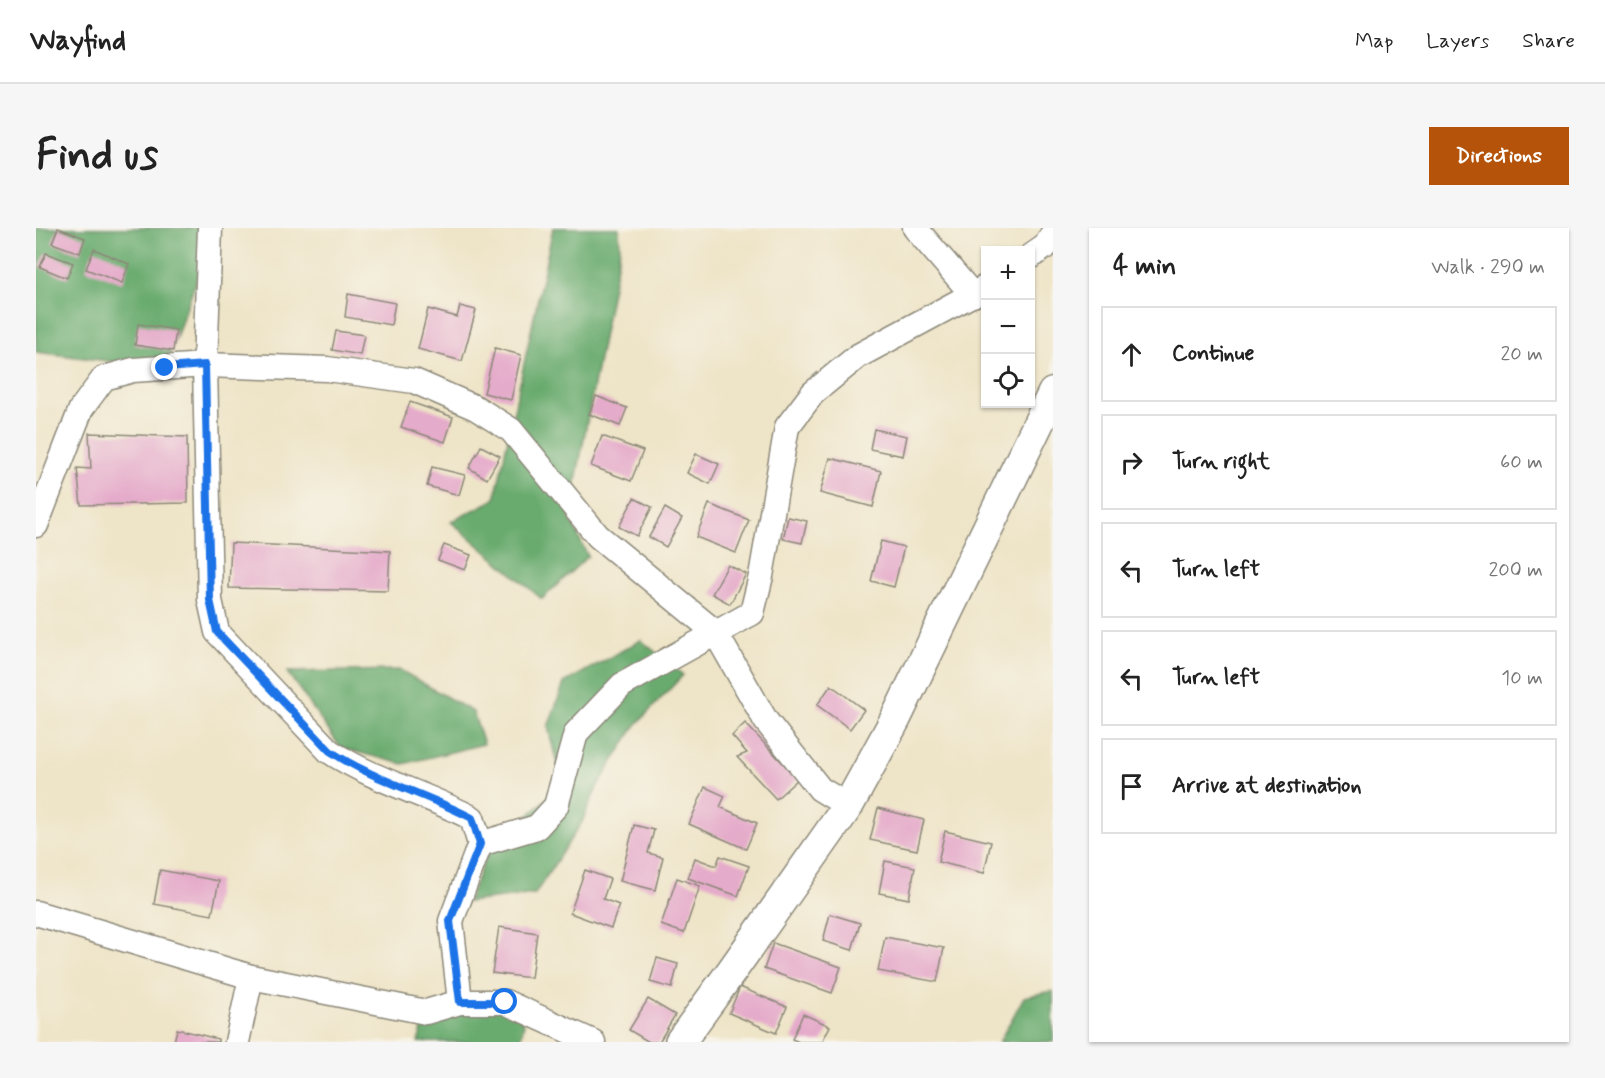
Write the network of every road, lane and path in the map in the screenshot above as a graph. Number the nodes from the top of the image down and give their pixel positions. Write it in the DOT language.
graph roads {
  1 [pos="210,228"];
  2 [pos="915,228"];
  3 [pos="1053,233"];
  4 [pos="1035,254"];
  5 [pos="979,291"];
  6 [pos="205,365"];
  7 [pos="1053,393"];
  8 [pos="36,525"];
  9 [pos="715,632"];
  10 [pos="848,806"];
  11 [pos="480,844"];
  12 [pos="36,913"];
  13 [pos="251,977"];
  14 [pos="460,1002"];
  15 [pos="237,1042"];
  16 [pos="593,1042"];
  17 [pos="680,1042"];
  1 -- 6 [label="street"];
  2 -- 5 [label="street"];
  3 -- 4 [label="street"];
  5 -- 9 [label="street"];
  6 -- 8 [label="street"];
  6 -- 9 [label="street"];
  6 -- 11 [label="street"];
  7 -- 10 [label="street"];
  9 -- 10 [label="street"];
  9 -- 11 [label="street"];
  10 -- 17 [label="street"];
  11 -- 14 [label="street"];
  12 -- 13 [label="street"];
  13 -- 14 [label="street"];
  13 -- 15 [label="street"];
  14 -- 16 [label="street"];
}
